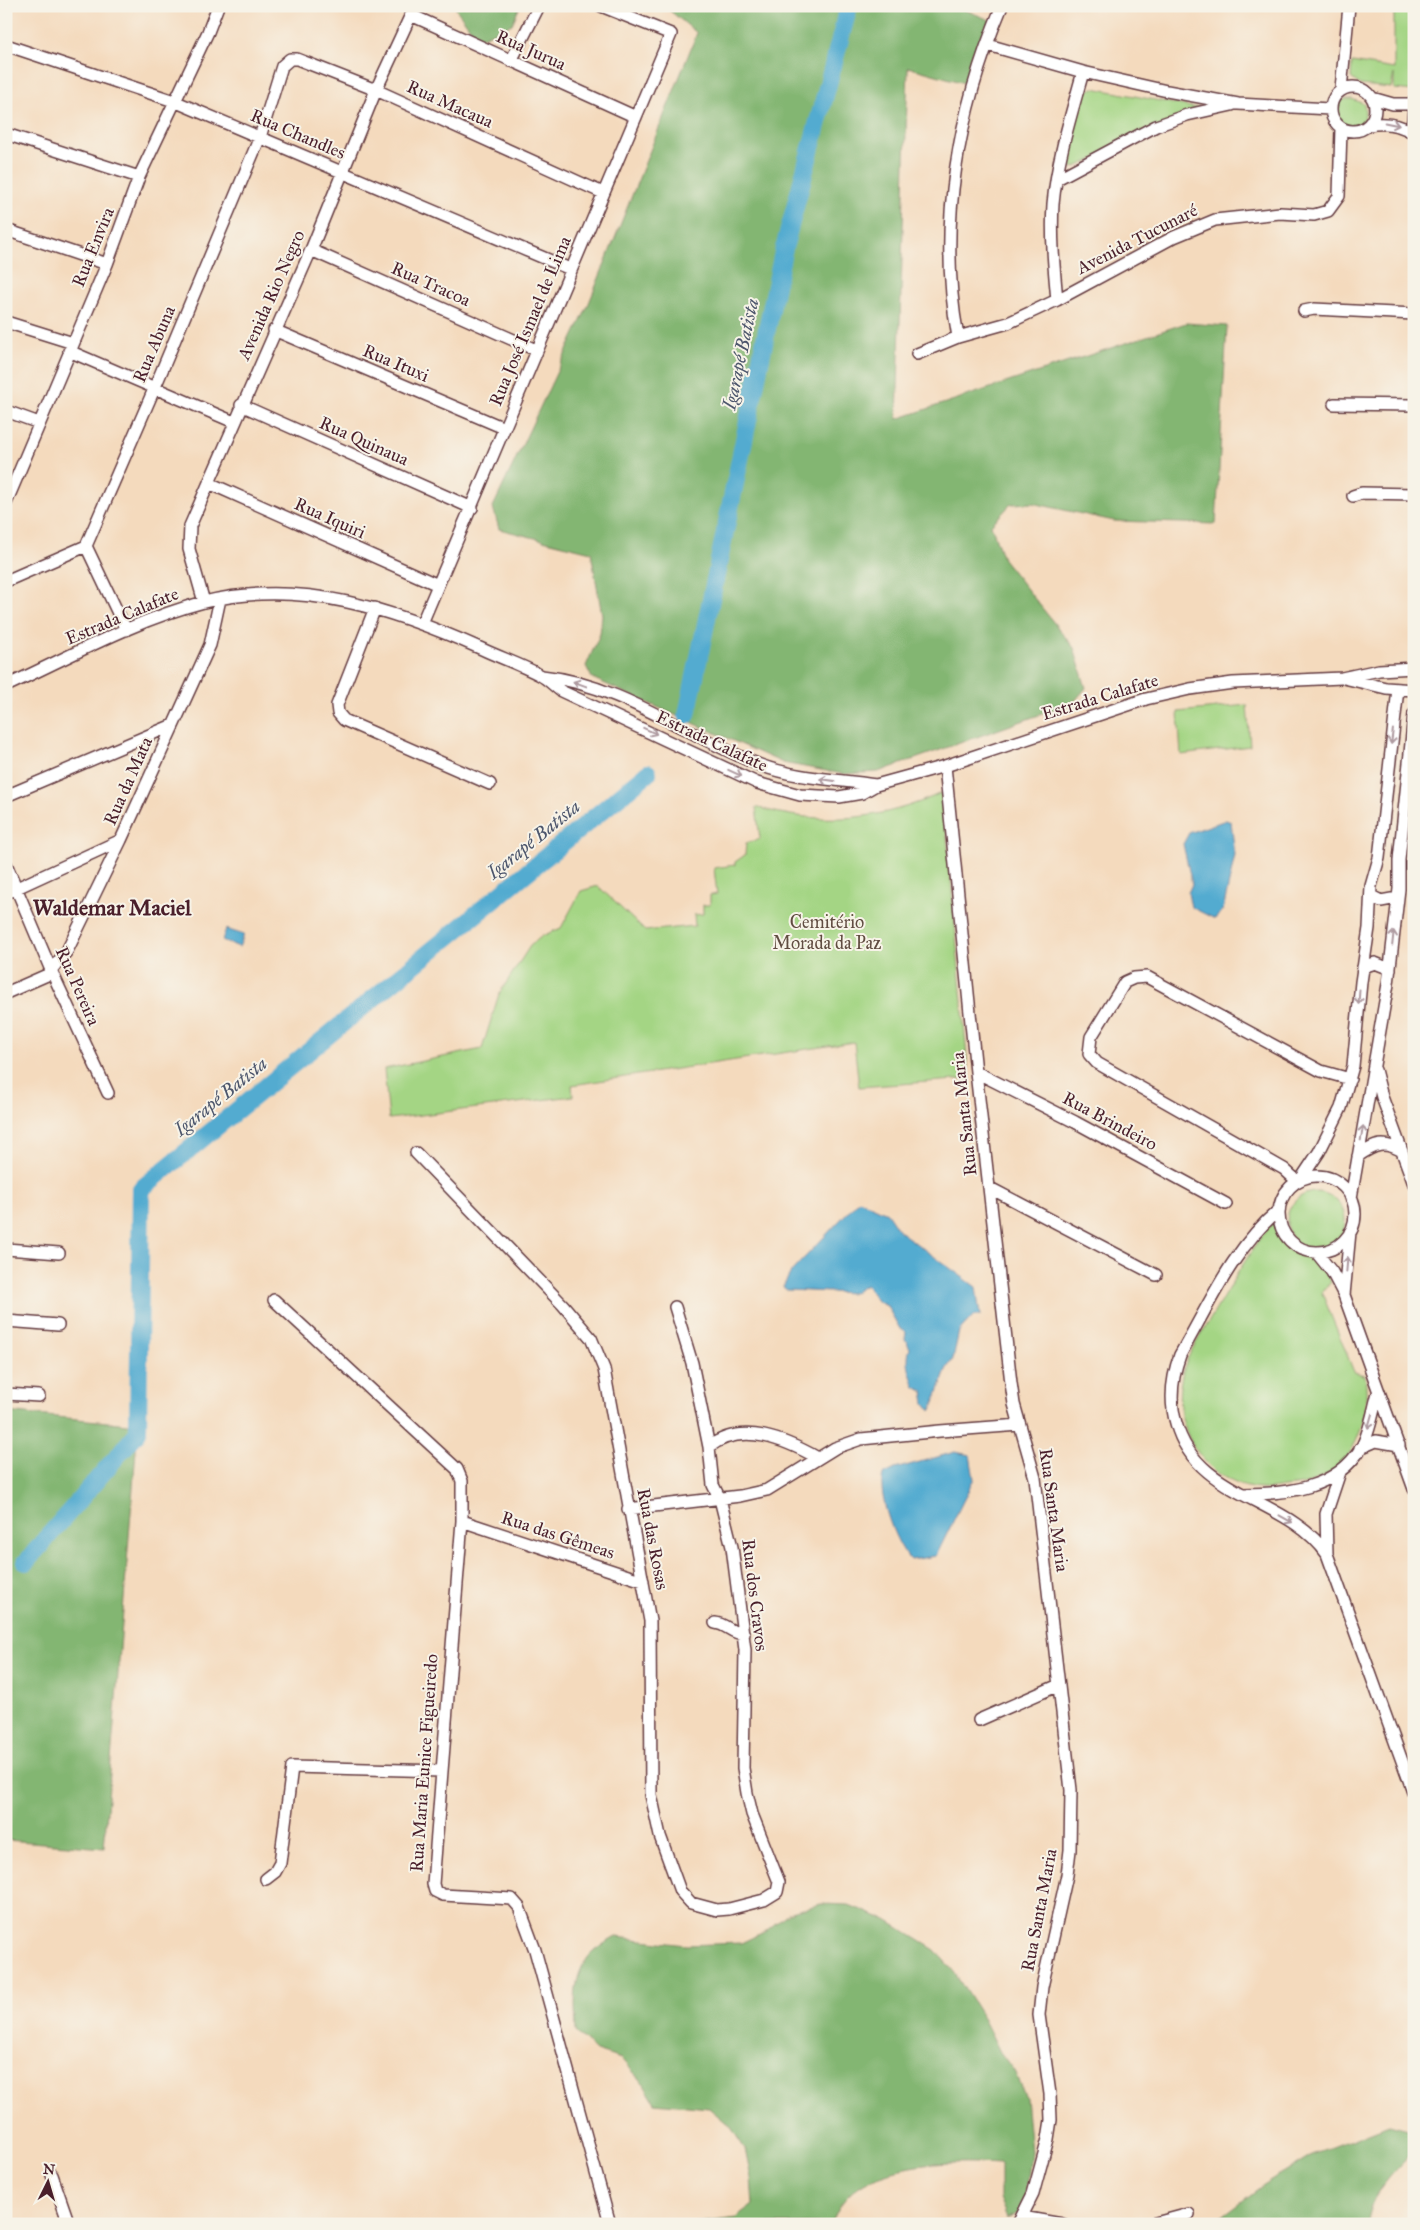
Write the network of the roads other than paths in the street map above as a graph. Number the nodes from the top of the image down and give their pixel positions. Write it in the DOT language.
graph roads {
  1 [pos="218,6"];
  2 [pos="540,6"];
  3 [pos="602,6"];
  4 [pos="1002,6"];
  5 [pos="1349,6"];
  6 [pos="413,11"];
  7 [pos="6,45"];
  8 [pos="988,45"];
  9 [pos="511,61"];
  10 [pos="282,66"];
  11 [pos="1083,72"];
  12 [pos="1341,89"];
  13 [pos="376,90"];
  14 [pos="1372,98"];
  15 [pos="174,101"];
  16 [pos="1238,104"];
  17 [pos="1414,105"];
  18 [pos="1330,109"];
  19 [pos="636,117"];
  20 [pos="1369,125"];
  21 [pos="1341,128"];
  22 [pos="1413,132"];
  23 [pos="6,134"];
  24 [pos="260,137"];
  25 [pos="343,172"];
  26 [pos="139,177"];
  27 [pos="1057,179"];
  28 [pos="603,193"];
  29 [pos="6,230"];
  30 [pos="310,250"];
  31 [pos="107,264"];
  32 [pos="570,269"];
  33 [pos="1057,300"];
  34 [pos="1304,311"];
  35 [pos="1414,314"];
  36 [pos="6,322"];
  37 [pos="274,330"];
  38 [pos="958,337"];
  39 [pos="71,347"];
  40 [pos="536,350"];
  41 [pos="917,354"];
  42 [pos="155,387"];
  43 [pos="1334,404"];
  44 [pos="241,405"];
  45 [pos="1414,406"];
  46 [pos="6,411"];
  47 [pos="39,422"];
  48 [pos="234,422"];
  49 [pos="504,428"];
  50 [pos="208,483"];
  51 [pos="1414,494"];
  52 [pos="1353,496"];
  53 [pos="7,501"];
  54 [pos="472,508"];
  55 [pos="86,546"];
  56 [pos="6,581"];
  57 [pos="438,585"];
  58 [pos="220,599"];
  59 [pos="204,602"];
  60 [pos="375,608"];
  61 [pos="422,623"];
  62 [pos="126,630"];
  63 [pos="1414,668"];
  64 [pos="1391,669"];
  65 [pos="542,676"];
  66 [pos="1342,678"];
  67 [pos="6,686"];
  68 [pos="1392,689"];
  69 [pos="1414,690"];
  70 [pos="1414,714"];
  71 [pos="173,726"];
  72 [pos="945,766"];
  73 [pos="490,784"];
  74 [pos="876,785"];
  75 [pos="6,796"];
  76 [pos="121,840"];
  77 [pos="6,864"];
  78 [pos="11,891"];
  79 [pos="1371,896"];
  80 [pos="1397,898"];
  81 [pos="1363,967"];
  82 [pos="1390,968"];
  83 [pos="51,970"];
  84 [pos="6,994"];
  85 [pos="1374,1066"];
  86 [pos="976,1072"];
  87 [pos="1350,1078"];
  88 [pos="108,1093"];
  89 [pos="1402,1151"];
  90 [pos="416,1153"];
  91 [pos="1358,1156"];
  92 [pos="1299,1180"];
  93 [pos="1414,1184"];
  94 [pos="990,1188"];
  95 [pos="1351,1198"];
  96 [pos="1226,1204"];
  97 [pos="1279,1210"];
  98 [pos="1350,1232"];
  99 [pos="6,1249"];
  100 [pos="1316,1252"];
  101 [pos="59,1253"];
  102 [pos="1156,1275"];
  103 [pos="1344,1295"];
  104 [pos="274,1300"];
  105 [pos="675,1307"];
  106 [pos="6,1321"];
  107 [pos="58,1325"];
  108 [pos="1378,1393"];
  109 [pos="6,1394"];
  110 [pos="39,1396"];
  111 [pos="1020,1426"];
  112 [pos="1398,1446"];
  113 [pos="709,1447"];
  114 [pos="1360,1448"];
  115 [pos="818,1458"];
  116 [pos="1340,1472"];
  117 [pos="1414,1489"];
  118 [pos="1244,1494"];
  119 [pos="720,1499"];
  120 [pos="628,1509"];
  121 [pos="462,1521"];
  122 [pos="1327,1554"];
  123 [pos="643,1581"];
  124 [pos="715,1623"];
  125 [pos="744,1634"];
  126 [pos="1059,1685"];
  127 [pos="979,1720"];
  128 [pos="1410,1770"];
  129 [pos="441,1771"];
  130 [pos="1414,1794"];
  131 [pos="266,1879"];
  132 [pos="779,1889"];
  133 [pos="52,2176"];
  134 [pos="1189,2214"];
  135 [pos="1020,2220"];
  136 [pos="69,2224"];
  137 [pos="610,2224"];
  138 [pos="1062,2224"];
  139 [pos="1152,2224"];
  1 -- 15 [label="street, Rua Envira"];
  2 -- 9 [label="street"];
  3 -- 19 [label="street, Rua José Ismael de Lima"];
  4 -- 8 [label="street"];
  5 -- 12 [label="street"];
  6 -- 9 [label="street, Rua Jurua"];
  6 -- 13 [label="street, Avenida Rio Negro"];
  7 -- 15 [label="street, Rua Chandles"];
  8 -- 11 [label="street"];
  8 -- 38 [label="street"];
  9 -- 19 [label="street, Rua Jurua"];
  10 -- 13 [label="street, Rua Macaua"];
  10 -- 24 [label="street, Rua Abuna"];
  11 -- 16 [label="street"];
  11 -- 27 [label="street, Avenida Tucunaré"];
  12 -- 14 [label="street"];
  12 -- 18 [label="street"];
  13 -- 25 [label="street, Avenida Rio Negro"];
  13 -- 28 [label="street, Rua Macaua"];
  14 -- 17 [label="street"];
  14 -- 20 [label="street"];
  15 -- 24 [label="street, Rua Chandles"];
  15 -- 26 [label="street, Rua Envira"];
  16 -- 18 [label="street"];
  16 -- 27 [label="street"];
  17 -- 22 [label="street"];
  18 -- 21 [label="street"];
  19 -- 28 [label="street, Rua José Ismael de Lima"];
  20 -- 21 [label="street"];
  20 -- 22 [label="street, one-way"];
  21 -- 33 [label="street, Avenida Tucunaré"];
  23 -- 26 [label="street"];
  24 -- 25 [label="street, Rua Chandles"];
  24 -- 42 [label="street, Rua Abuna"];
  25 -- 30 [label="street, Avenida Rio Negro"];
  25 -- 32 [label="street, Rua Chandles"];
  26 -- 31 [label="street, Rua Envira"];
  27 -- 33 [label="street, Avenida Tucunaré"];
  28 -- 32 [label="street, Rua José Ismael de Lima"];
  29 -- 31 [label="street"];
  30 -- 37 [label="street, Avenida Rio Negro"];
  30 -- 40 [label="street, Rua Tracoa"];
  31 -- 39 [label="street, Rua Envira"];
  32 -- 40 [label="street, Rua José Ismael de Lima"];
  33 -- 38 [label="street, Avenida Tucunaré"];
  34 -- 35 [label="street"];
  36 -- 39 [label="street"];
  37 -- 44 [label="street, Avenida Rio Negro"];
  37 -- 49 [label="street, Rua Ituxi"];
  38 -- 41 [label="street, Avenida Tucunaré"];
  39 -- 42 [label="street"];
  39 -- 47 [label="street, Rua Envira"];
  40 -- 49 [label="street, Rua José Ismael de Lima"];
  42 -- 48 [label="street"];
  42 -- 55 [label="street, Rua Abuna"];
  43 -- 45 [label="street"];
  44 -- 48 [label="street, Avenida Rio Negro"];
  44 -- 54 [label="street, Rua Quinaua"];
  46 -- 47 [label="street"];
  47 -- 53 [label="street, Rua Envira"];
  48 -- 50 [label="street, Avenida Rio Negro"];
  49 -- 54 [label="street, Rua José Ismael de Lima"];
  50 -- 57 [label="street, Rua Iquiri"];
  50 -- 59 [label="street, Avenida Rio Negro"];
  51 -- 52 [label="street"];
  54 -- 57 [label="street, Rua José Ismael de Lima"];
  55 -- 56 [label="street"];
  55 -- 62 [label="street"];
  57 -- 61 [label="street, Rua José Ismael de Lima"];
  58 -- 59 [label="street, Estrada Calafate"];
  58 -- 60 [label="street, Estrada Calafate"];
  58 -- 71 [label="street, Rua da Mata"];
  59 -- 62 [label="street, Estrada Calafate"];
  60 -- 61 [label="street, Estrada Calafate"];
  60 -- 73 [label="street"];
  61 -- 65 [label="street, Estrada Calafate"];
  62 -- 67 [label="street, Estrada Calafate"];
  63 -- 64 [label="street, Estrada Calafate"];
  64 -- 66 [label="street, Estrada Calafate"];
  64 -- 68 [label="street"];
  74 -- 65 [label="street, Estrada Calafate, one-way"];
  65 -- 74 [label="street, Estrada Calafate, one-way"];
  66 -- 68 [label="street, Estrada Calafate"];
  66 -- 72 [label="street, Estrada Calafate"];
  68 -- 69 [label="street, Estrada Calafate"];
  68 -- 79 [label="street, one-way"];
  70 -- 80 [label="street"];
  71 -- 75 [label="street"];
  71 -- 76 [label="street, Rua da Mata"];
  72 -- 74 [label="street, Estrada Calafate"];
  72 -- 86 [label="street, Rua Santa Maria"];
  76 -- 78 [label="street"];
  76 -- 83 [label="street, Rua da Mata"];
  77 -- 78 [label="street, Rua Pereira"];
  78 -- 83 [label="street, Rua Pereira"];
  79 -- 80 [label="street"];
  79 -- 81 [label="street"];
  82 -- 80 [label="street, one-way"];
  81 -- 82 [label="street"];
  81 -- 87 [label="street, one-way"];
  82 -- 85 [label="street"];
  83 -- 84 [label="street"];
  83 -- 88 [label="street, Rua Pereira"];
  85 -- 89 [label="street"];
  91 -- 85 [label="street, one-way"];
  86 -- 94 [label="street, Rua Santa Maria"];
  86 -- 96 [label="street, Rua Brindeiro"];
  87 -- 92 [label="street"];
  87 -- 92 [label="street"];
  89 -- 91 [label="street"];
  89 -- 93 [label="street"];
  90 -- 120 [label="street, Rua das Rosas"];
  91 -- 95 [label="street"];
  92 -- 95 [label="street"];
  92 -- 97 [label="street"];
  94 -- 102 [label="street"];
  94 -- 111 [label="street, Rua Santa Maria"];
  95 -- 98 [label="street"];
  97 -- 100 [label="street"];
  97 -- 118 [label="street"];
  98 -- 100 [label="street"];
  103 -- 98 [label="street, one-way"];
  99 -- 101 [label="street"];
  100 -- 103 [label="street"];
  103 -- 108 [label="street"];
  104 -- 121 [label="street, Rua Maria Eunice Figueiredo"];
  105 -- 113 [label="street, Rua dos Cravos"];
  106 -- 107 [label="street"];
  108 -- 112 [label="street"];
  108 -- 114 [label="street, one-way"];
  109 -- 110 [label="street"];
  111 -- 115 [label="street"];
  111 -- 126 [label="street, Rua Santa Maria"];
  112 -- 114 [label="street"];
  112 -- 117 [label="street"];
  113 -- 115 [label="street"];
  113 -- 119 [label="street, Rua dos Cravos"];
  114 -- 116 [label="street"];
  115 -- 119 [label="street"];
  116 -- 118 [label="street"];
  116 -- 122 [label="street"];
  118 -- 122 [label="street, one-way"];
  119 -- 120 [label="street"];
  119 -- 125 [label="street, Rua dos Cravos"];
  120 -- 123 [label="street, Rua das Rosas"];
  121 -- 123 [label="street, Rua das Gêmeas"];
  121 -- 129 [label="street, Rua Maria Eunice Figueiredo"];
  122 -- 128 [label="street"];
  123 -- 132 [label="street, Rua das Rosas"];
  124 -- 125 [label="street"];
  125 -- 132 [label="street, Rua dos Cravos"];
  126 -- 127 [label="street"];
  126 -- 135 [label="street, Rua Santa Maria"];
  128 -- 130 [label="street"];
  129 -- 131 [label="street"];
  129 -- 137 [label="street, Rua Maria Eunice Figueiredo"];
  133 -- 136 [label="street"];
  134 -- 139 [label="street"];
  135 -- 138 [label="street"];
}
